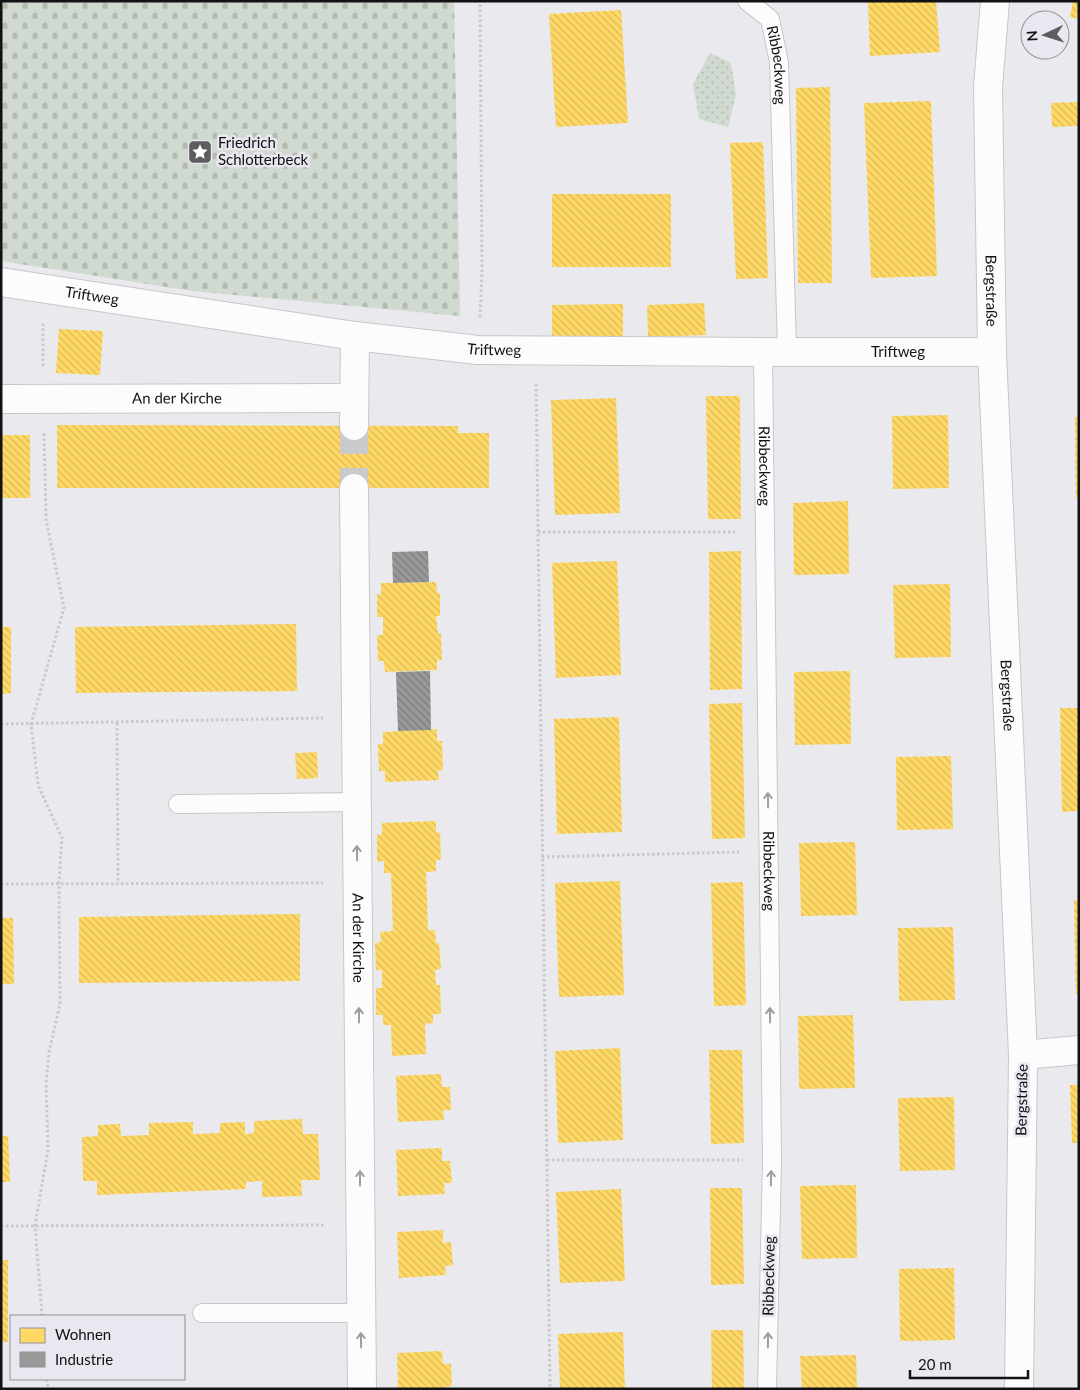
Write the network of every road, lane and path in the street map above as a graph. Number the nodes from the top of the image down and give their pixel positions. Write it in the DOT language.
graph roads {
  1 [pos="480,1"];
  2 [pos="747,1"];
  3 [pos="995,1"];
  4 [pos="1,282"];
  5 [pos="43,288"];
  6 [pos="355,336"];
  7 [pos="478,350"];
  8 [pos="536,351"];
  9 [pos="775,352"];
  10 [pos="992,352"];
  11 [pos="354,398"];
  12 [pos="1,399"];
  13 [pos="43,399"];
  14 [pos="354,426"];
  15 [pos="354,488"];
  16 [pos="538,532"];
  17 [pos="765,532"];
  18 [pos="356,718"];
  19 [pos="117,722"];
  20 [pos="1,724"];
  21 [pos="31,724"];
  22 [pos="357,802"];
  23 [pos="178,804"];
  24 [pos="768,852"];
  25 [pos="542,857"];
  26 [pos="358,882"];
  27 [pos="59,883"];
  28 [pos="118,883"];
  29 [pos="1,884"];
  30 [pos="1079,1050"];
  31 [pos="1023,1055"];
  32 [pos="546,1160"];
  33 [pos="772,1160"];
  34 [pos="360,1224"];
  35 [pos="35,1225"];
  36 [pos="1,1226"];
  37 [pos="202,1313"];
  38 [pos="361,1313"];
  39 [pos="42,1315"];
  40 [pos="362,1389"];
  41 [pos="550,1389"];
  42 [pos="767,1389"];
  43 [pos="1019,1389"];
  1 -- 7 [label="path"];
  2 -- 9 [label="lane, Ribbeckweg"];
  3 -- 10 [label="street, Bergstraße"];
  4 -- 5 [label="street, Triftweg"];
  5 -- 6 [label="street, Triftweg"];
  5 -- 13 [label="path"];
  6 -- 7 [label="street, Triftweg"];
  6 -- 11 [label="street"];
  7 -- 8 [label="street, Triftweg"];
  8 -- 9 [label="street, Triftweg"];
  8 -- 16 [label="path"];
  9 -- 10 [label="street, Triftweg"];
  9 -- 17 [label="lane, Ribbeckweg"];
  10 -- 31 [label="street, Bergstraße"];
  11 -- 13 [label="street, An der Kirche"];
  11 -- 14 [label="street"];
  12 -- 13 [label="street, An der Kirche"];
  13 -- 21 [label="path"];
  15 -- 18 [label="street, An der Kirche"];
  16 -- 17 [label="path"];
  16 -- 25 [label="path"];
  24 -- 17 [label="lane, Ribbeckweg, one-way"];
  18 -- 19 [label="path"];
  18 -- 22 [label="street, An der Kirche"];
  19 -- 21 [label="path"];
  19 -- 28 [label="path"];
  20 -- 21 [label="path"];
  21 -- 27 [label="path"];
  22 -- 23 [label="lane"];
  26 -- 22 [label="street, An der Kirche, one-way"];
  24 -- 25 [label="path"];
  33 -- 24 [label="lane, Ribbeckweg, one-way"];
  25 -- 32 [label="path"];
  26 -- 28 [label="path"];
  34 -- 26 [label="street, An der Kirche, one-way"];
  27 -- 28 [label="path"];
  27 -- 29 [label="path"];
  27 -- 35 [label="path"];
  30 -- 31 [label="street"];
  31 -- 43 [label="street, Bergstraße"];
  32 -- 33 [label="path"];
  32 -- 41 [label="path"];
  42 -- 33 [label="lane, Ribbeckweg, one-way"];
  34 -- 35 [label="path"];
  34 -- 38 [label="street, An der Kirche"];
  35 -- 36 [label="path"];
  35 -- 39 [label="path"];
  37 -- 38 [label="lane"];
  40 -- 38 [label="street, An der Kirche, one-way"];
}
